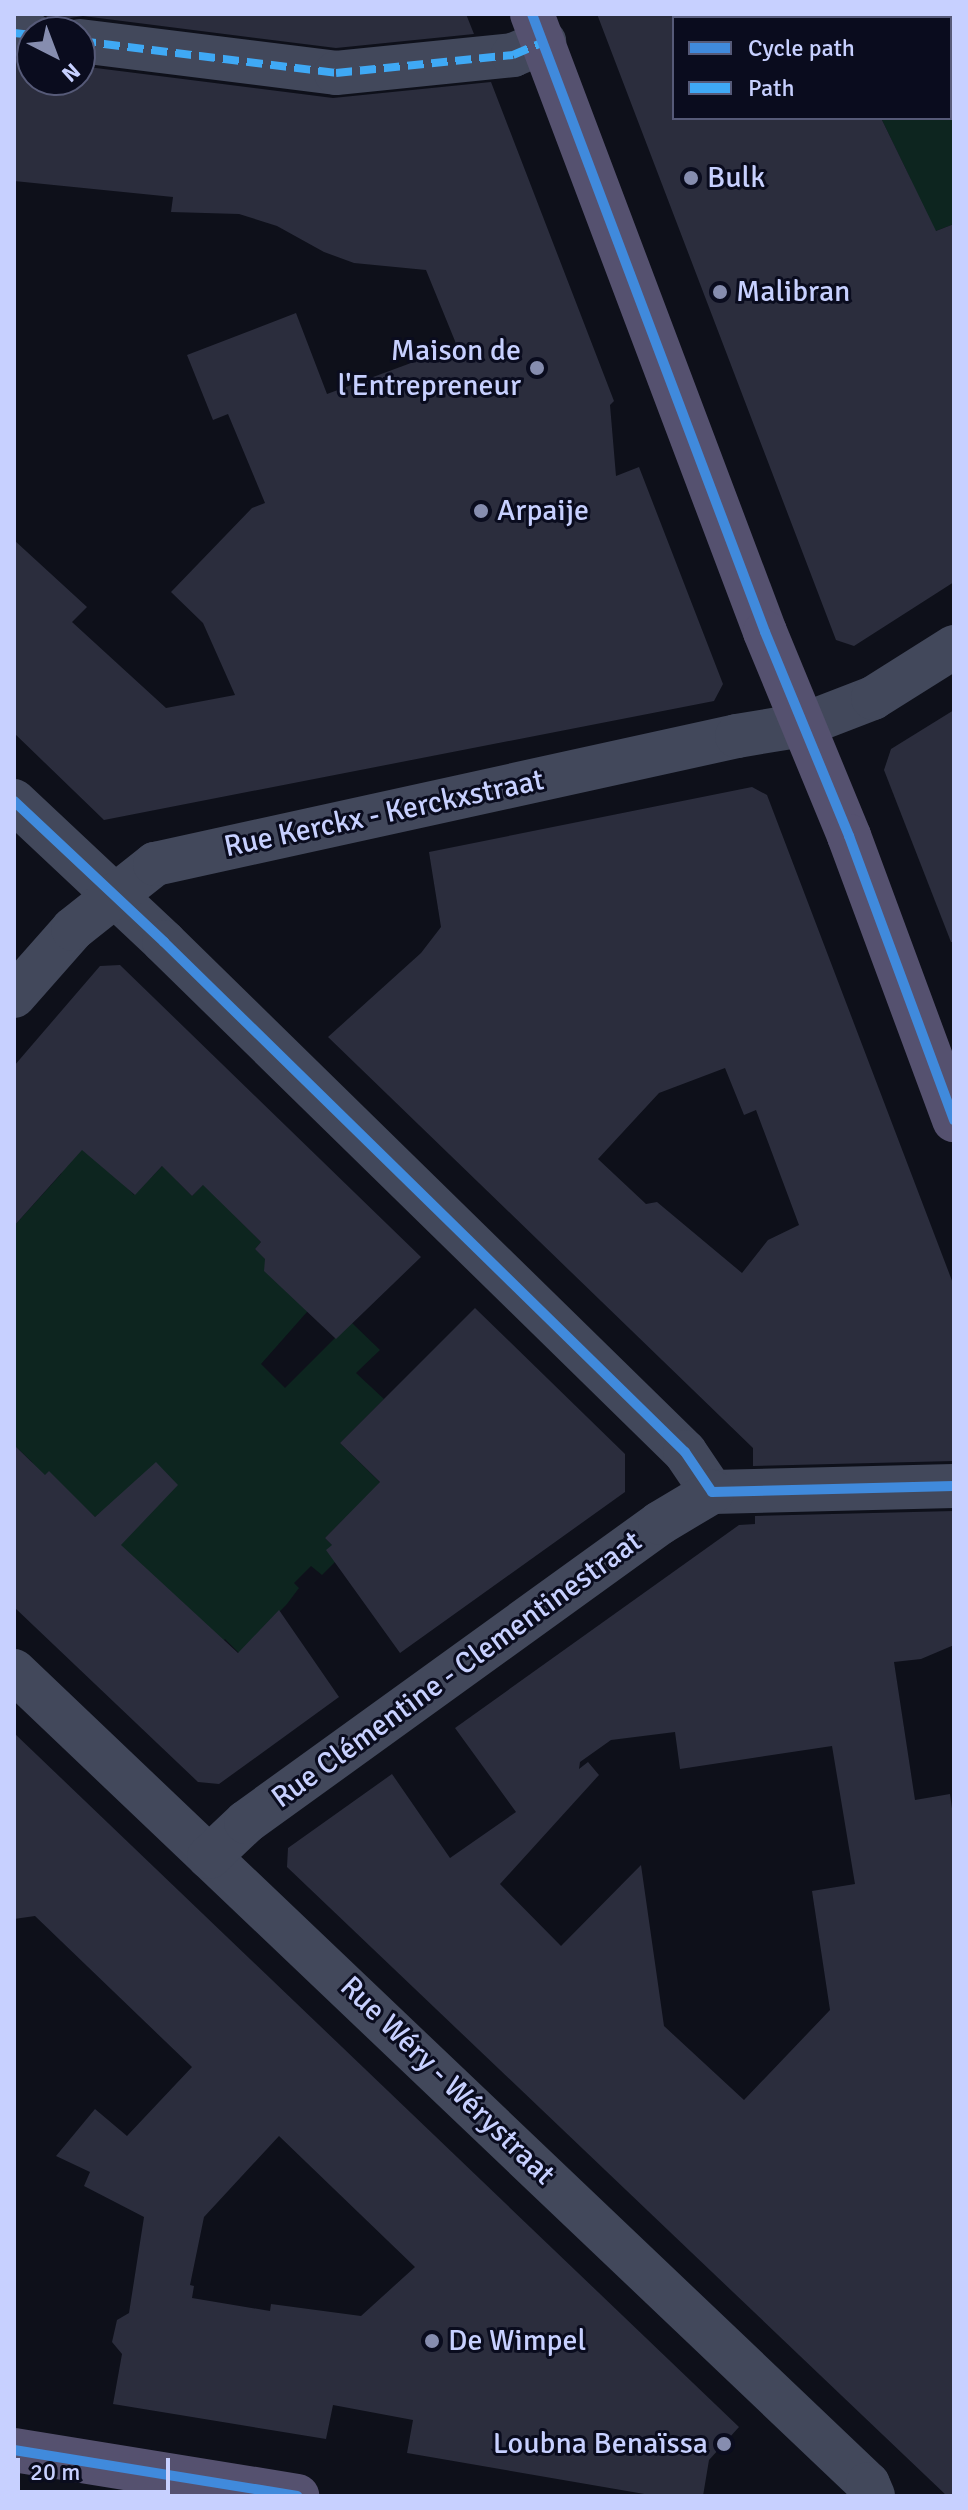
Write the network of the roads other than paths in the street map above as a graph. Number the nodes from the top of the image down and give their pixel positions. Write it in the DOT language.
graph roads {
  1 [pos="538,28"];
  2 [pos="96,43"];
  3 [pos="954,647"];
  4 [pos="803,725"];
  5 [pos="14,801"];
  6 [pos="113,897"];
  7 [pos="14,996"];
  8 [pos="954,1120"];
  9 [pos="954,1486"];
  10 [pos="712,1492"];
  11 [pos="14,1671"];
  12 [pos="209,1857"];
  13 [pos="14,2450"];
  14 [pos="297,2496"];
  15 [pos="873,2496"];
  1 -- 2 [label="street"];
  1 -- 4 [label="main road"];
  3 -- 4 [label="street, Rue Kerckx - Kerckxstraat"];
  4 -- 6 [label="street, Rue Kerckx - Kerckxstraat"];
  4 -- 8 [label="main road"];
  5 -- 6 [label="street"];
  6 -- 7 [label="street, Rue Kerckx - Kerckxstraat"];
  6 -- 10 [label="street"];
  9 -- 10 [label="street"];
  10 -- 12 [label="street, Rue Clémentine - Clementinestraat"];
  11 -- 12 [label="street, Rue Wéry - Wérystraat"];
  12 -- 15 [label="street, Rue Wéry - Wérystraat"];
  13 -- 14 [label="main road"];
}
